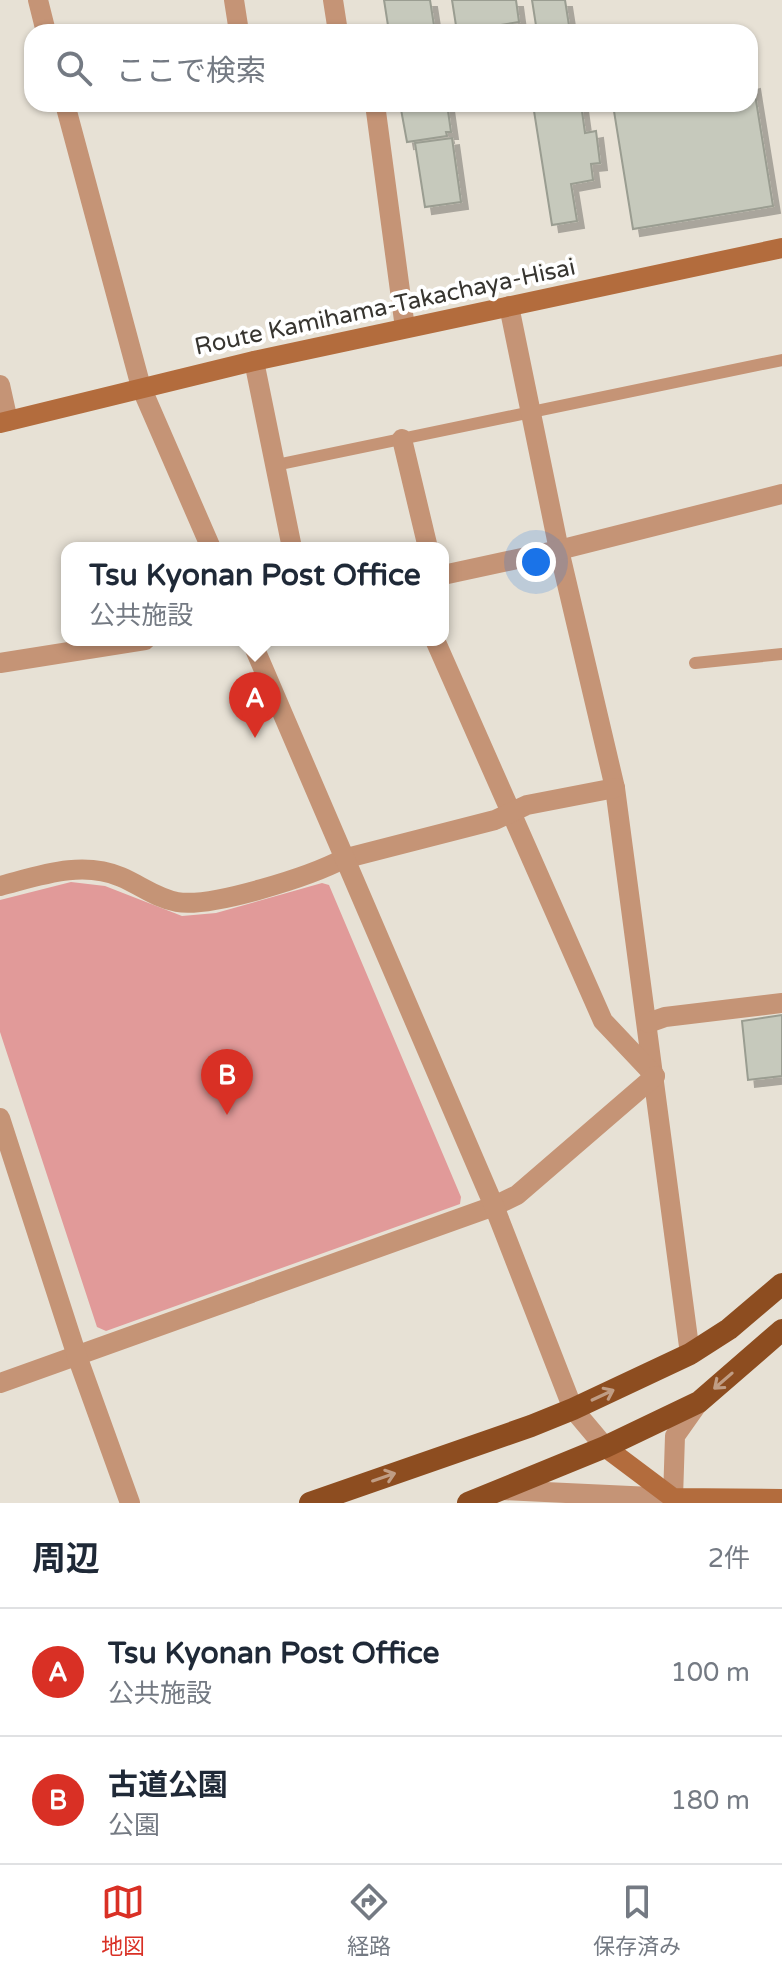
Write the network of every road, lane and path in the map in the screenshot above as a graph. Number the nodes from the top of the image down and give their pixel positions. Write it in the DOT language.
graph roads {
  1 [pos="38,0"];
  2 [pos="234,0"];
  3 [pos="333,0"];
  4 [pos="44,24"];
  5 [pos="238,24"];
  6 [pos="337,24"];
  7 [pos="67,112"];
  8 [pos="376,112"];
  9 [pos="782,248"];
  10 [pos="509,306"];
  11 [pos="405,328"];
  12 [pos="782,360"];
  13 [pos="254,361"];
  14 [pos="0,385"];
  15 [pos="141,387"];
  16 [pos="531,413"];
  17 [pos="4,422"];
  18 [pos="402,439"];
  19 [pos="276,465"];
  20 [pos="782,494"];
  21 [pos="208,542"];
  22 [pos="291,542"];
  23 [pos="427,542"];
  24 [pos="559,550"];
  25 [pos="449,574"];
  26 [pos="107,646"];
  27 [pos="254,646"];
  28 [pos="438,646"];
  29 [pos="782,654"];
  30 [pos="0,663"];
  31 [pos="695,663"];
  32 [pos="615,788"];
  33 [pos="512,813"];
  34 [pos="343,859"];
  35 [pos="0,886"];
  36 [pos="782,1003"];
  37 [pos="648,1023"];
  38 [pos="655,1076"];
  39 [pos="2,1131"];
  40 [pos="494,1206"];
  41 [pos="782,1284"];
  42 [pos="782,1330"];
  43 [pos="690,1354"];
  44 [pos="77,1356"];
  45 [pos="0,1383"];
  46 [pos="699,1402"];
  47 [pos="573,1409"];
  48 [pos="605,1447"];
  49 [pos="502,1490"];
  50 [pos="782,1499"];
  51 [pos="675,1501"];
  52 [pos="130,1503"];
  53 [pos="310,1503"];
  54 [pos="468,1503"];
  1 -- 4 [label="street"];
  2 -- 5 [label="street"];
  3 -- 6 [label="street"];
  7 -- 15 [label="street"];
  8 -- 11 [label="street"];
  9 -- 10 [label="main road, Route Kamihama-Takachaya-Hisai"];
  10 -- 11 [label="main road, Route Kamihama-Takachaya-Hisai"];
  10 -- 16 [label="street"];
  11 -- 13 [label="main road, Route Kamihama-Takachaya-Hisai"];
  12 -- 16 [label="lane"];
  13 -- 15 [label="main road, Route Kamihama-Takachaya-Hisai"];
  13 -- 19 [label="street"];
  14 -- 17 [label="street"];
  15 -- 17 [label="main road, Route Kamihama-Takachaya-Hisai"];
  15 -- 21 [label="street"];
  16 -- 18 [label="lane"];
  16 -- 24 [label="street"];
  18 -- 19 [label="lane"];
  18 -- 23 [label="street"];
  19 -- 22 [label="street"];
  20 -- 24 [label="street"];
  24 -- 25 [label="street"];
  24 -- 32 [label="street"];
  26 -- 30 [label="street"];
  27 -- 34 [label="street"];
  28 -- 33 [label="street"];
  29 -- 31 [label="lane"];
  32 -- 33 [label="street"];
  32 -- 37 [label="street"];
  33 -- 34 [label="street"];
  33 -- 38 [label="street"];
  34 -- 35 [label="street"];
  34 -- 40 [label="street"];
  36 -- 37 [label="street"];
  37 -- 38 [label="street"];
  38 -- 40 [label="street"];
  38 -- 43 [label="street"];
  39 -- 44 [label="street"];
  40 -- 44 [label="street"];
  40 -- 47 [label="street"];
  41 -- 43 [label="highway"];
  42 -- 46 [label="highway, one-way"];
  47 -- 43 [label="highway, one-way"];
  44 -- 45 [label="street"];
  44 -- 52 [label="street"];
  46 -- 48 [label="highway"];
  46 -- 51 [label="street"];
  47 -- 48 [label="street"];
  53 -- 47 [label="highway, one-way"];
  48 -- 49 [label="highway"];
  48 -- 51 [label="main road"];
  49 -- 51 [label="street"];
  49 -- 54 [label="highway"];
  50 -- 51 [label="main road"];
}
